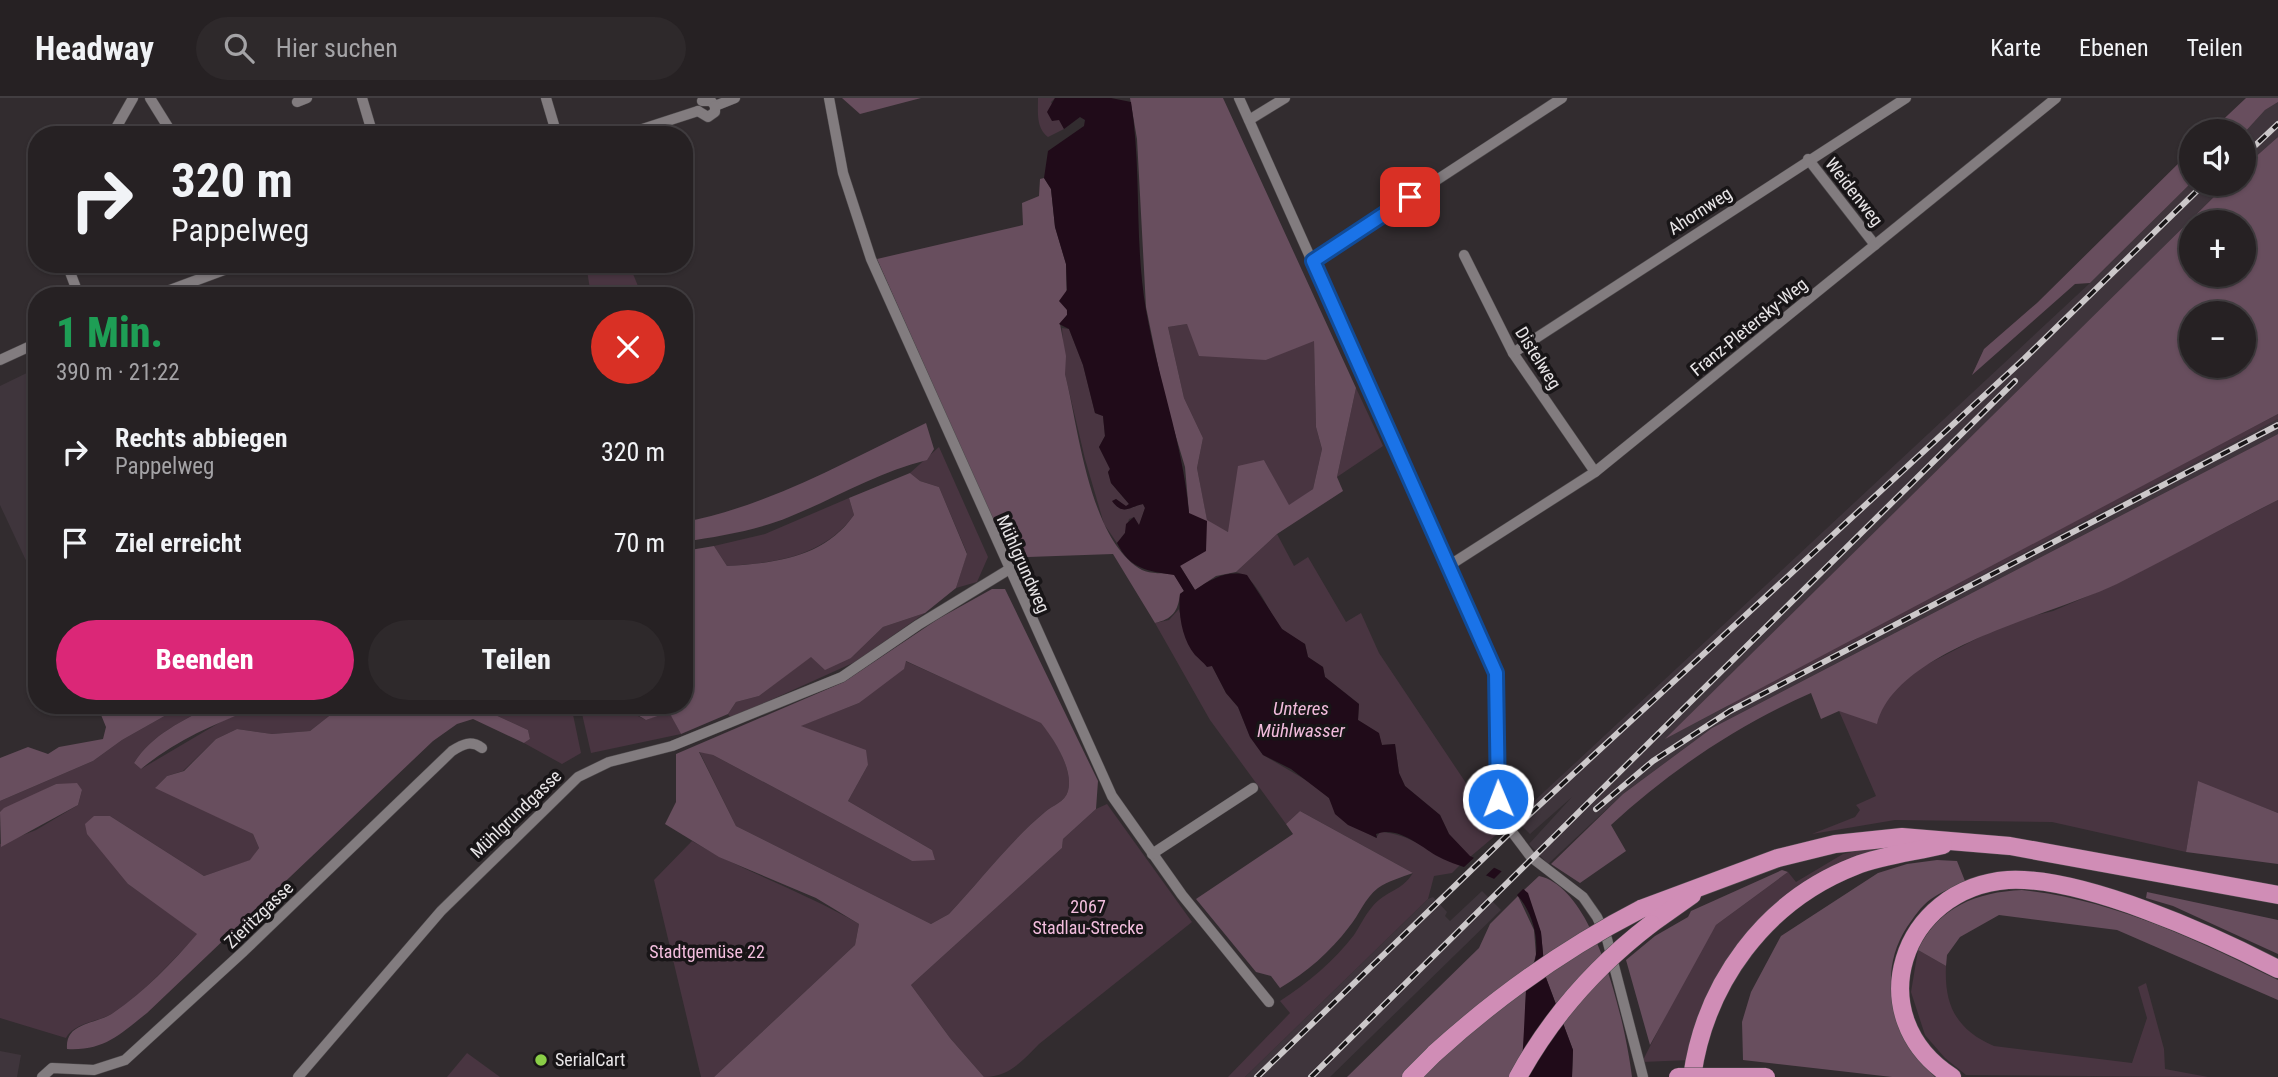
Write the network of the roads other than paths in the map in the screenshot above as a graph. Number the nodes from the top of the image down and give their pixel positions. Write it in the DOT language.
graph roads {
  1 [pos="133,98"];
  2 [pos="150,98"];
  3 [pos="362,98"];
  4 [pos="546,98"];
  5 [pos="735,98"];
  6 [pos="829,98"];
  7 [pos="1239,98"];
  8 [pos="1285,98"];
  9 [pos="1562,98"];
  10 [pos="1906,98"];
  11 [pos="2056,98"];
  12 [pos="700,103"];
  13 [pos="715,106"];
  14 [pos="1249,120"];
  15 [pos="118,126"];
  16 [pos="167,126"];
  17 [pos="370,126"];
  18 [pos="554,126"];
  19 [pos="645,126"];
  20 [pos="1808,159"];
  21 [pos="1875,245"];
  22 [pos="1464,256"];
  23 [pos="1313,261"];
  24 [pos="216,273"];
  25 [pos="177,287"];
  26 [pos="28,347"];
  27 [pos="1513,353"];
  28 [pos="0,360"];
  29 [pos="1595,472"];
  30 [pos="1450,565"];
  31 [pos="1008,570"];
  32 [pos="482,748"];
  33 [pos="1253,788"];
  34 [pos="1961,841"];
  35 [pos="1152,854"];
  36 [pos="2252,892"];
  37 [pos="2278,895"];
  38 [pos="2278,901"];
  39 [pos="1646,916"];
  40 [pos="2278,969"];
  41 [pos="1269,1002"];
  42 [pos="42,1077"];
  43 [pos="298,1077"];
  44 [pos="1412,1077"];
  45 [pos="1518,1077"];
  46 [pos="1643,1077"];
  47 [pos="1678,1077"];
  48 [pos="1692,1077"];
  49 [pos="1766,1077"];
  50 [pos="1952,1077"];
  1 -- 15 [label="street"];
  2 -- 16 [label="street"];
  3 -- 17 [label="street"];
  4 -- 18 [label="street"];
  5 -- 13 [label="street"];
  6 -- 31 [label="street, Mühlgrundweg"];
  7 -- 14 [label="street"];
  8 -- 14 [label="street"];
  9 -- 23 [label="street"];
  10 -- 20 [label="street, Ahornweg"];
  11 -- 21 [label="street, Franz-Pletersky-Weg"];
  12 -- 13 [label="street"];
  12 -- 13 [label="street"];
  12 -- 19 [label="street"];
  14 -- 23 [label="street"];
  20 -- 21 [label="street, Weidenweg"];
  20 -- 27 [label="street, Ahornweg"];
  21 -- 29 [label="street, Franz-Pletersky-Weg"];
  22 -- 27 [label="street, Distelweg"];
  23 -- 30 [label="street"];
  24 -- 25 [label="street"];
  26 -- 28 [label="street"];
  27 -- 29 [label="street, Distelweg"];
  29 -- 30 [label="street, Franz-Pletersky-Weg"];
  30 -- 46 [label="street"];
  31 -- 35 [label="street, Mühlgrundweg"];
  31 -- 43 [label="street, Mühlgrundgasse"];
  32 -- 42 [label="street, Zieritzgasse"];
  33 -- 35 [label="street"];
  34 -- 36 [label="highway"];
  34 -- 39 [label="highway"];
  34 -- 48 [label="highway"];
  35 -- 41 [label="street, Mühlgrundweg"];
  36 -- 37 [label="highway"];
  36 -- 38 [label="highway"];
  39 -- 44 [label="highway, bridge"];
  39 -- 45 [label="highway, bridge"];
  40 -- 50 [label="highway"];
  47 -- 49 [label="highway, bridge"];
}
